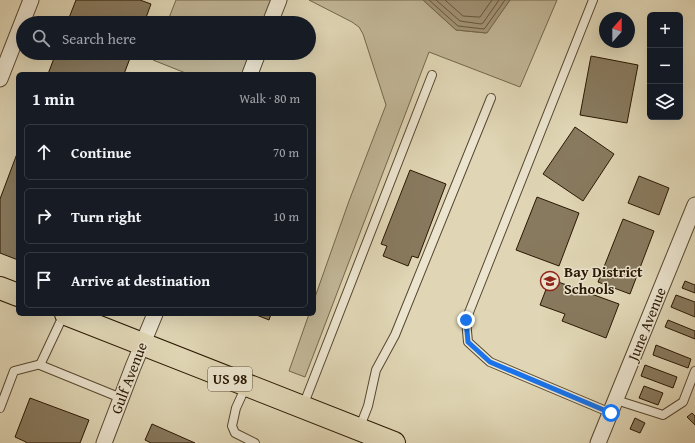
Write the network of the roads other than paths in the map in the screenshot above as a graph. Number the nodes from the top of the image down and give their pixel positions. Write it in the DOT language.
graph roads {
  1 [pos="31,0"];
  2 [pos="279,0"];
  3 [pos="593,0"];
  4 [pos="25,16"];
  5 [pos="273,16"];
  6 [pos="16,38"];
  7 [pos="255,60"];
  8 [pos="251,72"];
  9 [pos="432,74"];
  10 [pos="0,79"];
  11 [pos="490,98"];
  12 [pos="695,205"];
  13 [pos="0,288"];
  14 [pos="16,294"];
  15 [pos="64,316"];
  16 [pos="78,316"];
  17 [pos="154,316"];
  18 [pos="91,318"];
  19 [pos="143,344"];
  20 [pos="40,364"];
  21 [pos="695,371"];
  22 [pos="246,385"];
  23 [pos="121,398"];
  24 [pos="613,406"];
  25 [pos="303,407"];
  26 [pos="0,408"];
  27 [pos="356,436"];
  28 [pos="104,443"];
  29 [pos="255,443"];
  30 [pos="394,443"];
  31 [pos="598,443"];
  1 -- 4 [label="street"];
  2 -- 5 [label="street"];
  3 -- 24 [label="lane"];
  6 -- 10 [label="street"];
  7 -- 8 [label="street"];
  9 -- 25 [label="lane"];
  11 -- 27 [label="lane"];
  12 -- 24 [label="street, June Avenue"];
  13 -- 14 [label="highway"];
  15 -- 20 [label="lane"];
  16 -- 18 [label="highway, US 98"];
  17 -- 19 [label="street, Gulf Avenue"];
  18 -- 19 [label="highway, US 98"];
  19 -- 22 [label="highway, US 98"];
  19 -- 23 [label="street, Gulf Avenue"];
  20 -- 23 [label="lane"];
  20 -- 26 [label="lane"];
  21 -- 24 [label="lane"];
  22 -- 25 [label="highway, US 98"];
  22 -- 29 [label="lane"];
  23 -- 28 [label="street, Gulf Avenue"];
  24 -- 31 [label="street, June Avenue"];
  25 -- 27 [label="highway, US 98"];
  27 -- 30 [label="highway, US 98"];
}
